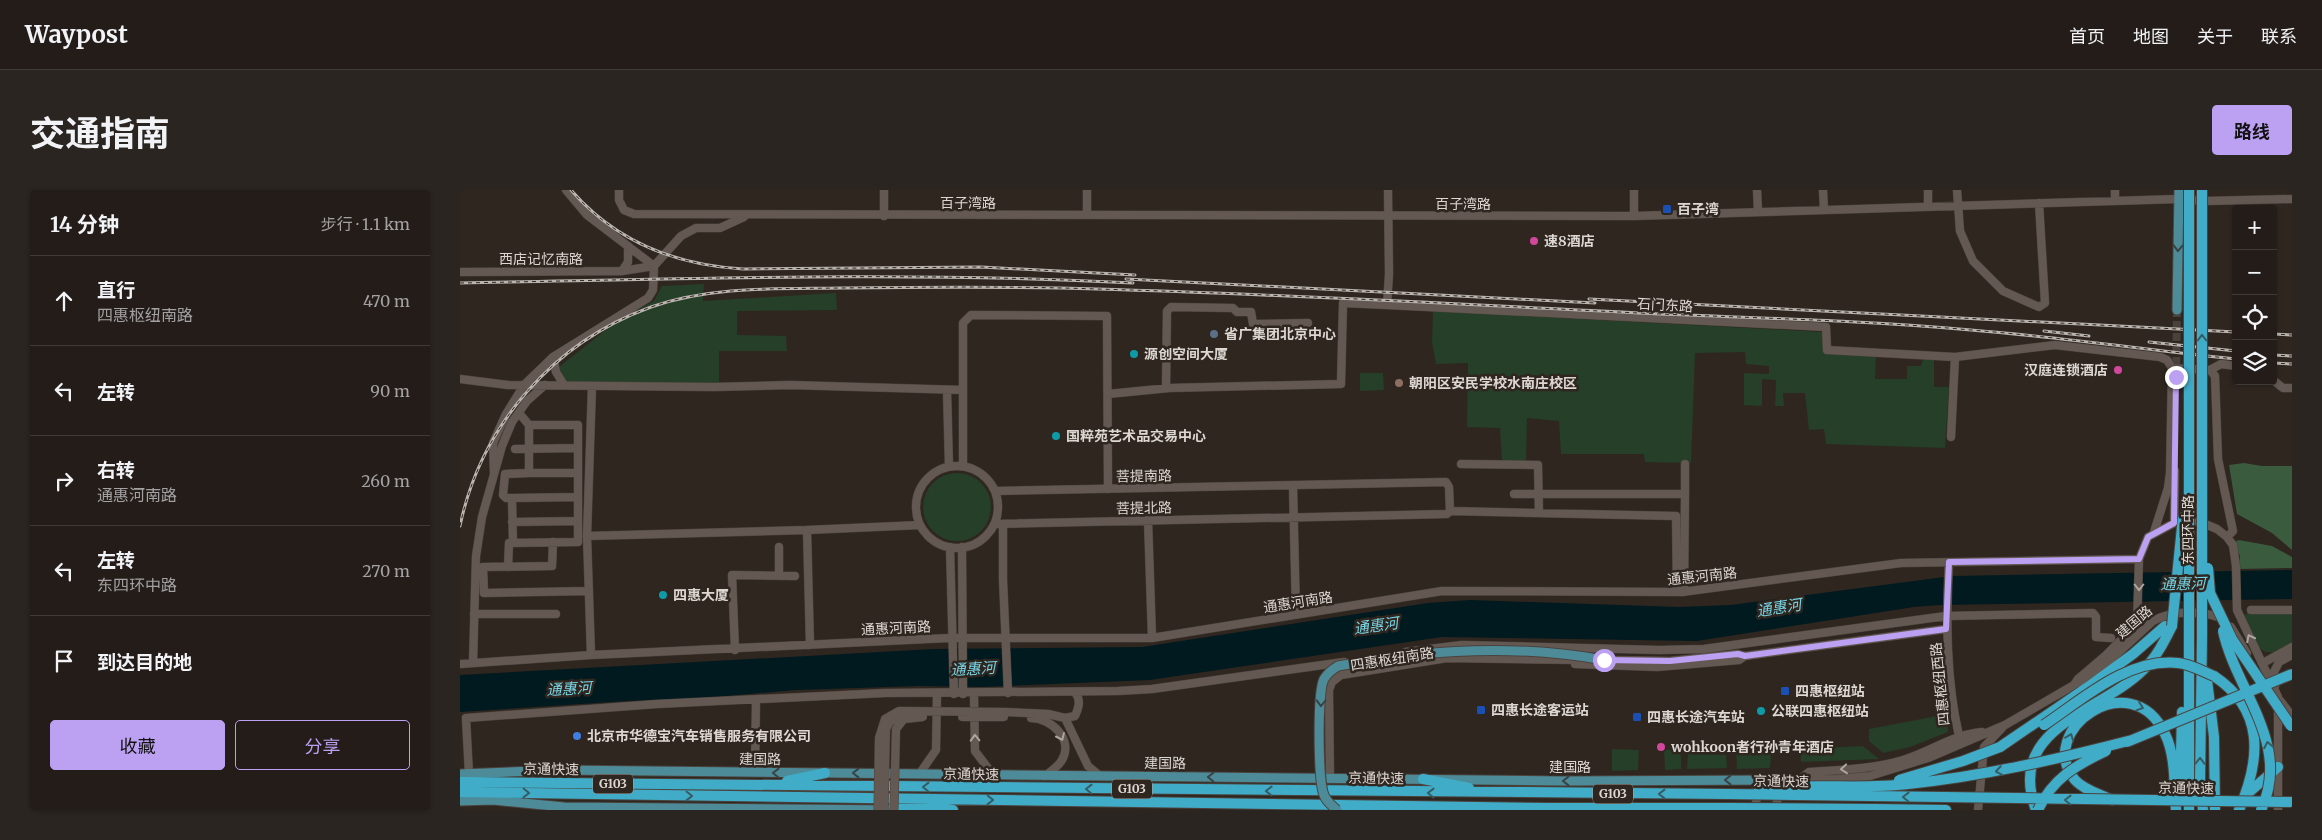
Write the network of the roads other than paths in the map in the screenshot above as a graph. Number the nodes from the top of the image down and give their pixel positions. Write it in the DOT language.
graph roads {
  1 [pos="566,190"];
  2 [pos="619,190"];
  3 [pos="884,190"];
  4 [pos="1087,190"];
  5 [pos="1388,190"];
  6 [pos="1634,190"];
  7 [pos="1757,190"];
  8 [pos="1823,190"];
  9 [pos="1928,190"];
  10 [pos="1957,190"];
  11 [pos="2116,190"];
  12 [pos="2184,194"];
  13 [pos="2202,194"];
  14 [pos="2292,199"];
  15 [pos="2115,201"];
  16 [pos="2039,203"];
  17 [pos="1957,206"];
  18 [pos="1928,207"];
  19 [pos="1824,210"];
  20 [pos="1758,212"];
  21 [pos="1087,214"];
  22 [pos="748,215"];
  23 [pos="884,216"];
  24 [pos="1634,216"];
  25 [pos="1388,217"];
  26 [pos="628,246"];
  27 [pos="654,266"];
  28 [pos="622,271"];
  29 [pos="460,272"];
  30 [pos="1387,305"];
  31 [pos="2177,310"];
  32 [pos="1308,323"];
  33 [pos="1955,357"];
  34 [pos="553,358"];
  35 [pos="2232,365"];
  36 [pos="2172,368"];
  37 [pos="2201,374"];
  38 [pos="2176,377"];
  39 [pos="460,379"];
  40 [pos="2277,383"];
  41 [pos="524,385"];
  42 [pos="545,385"];
  43 [pos="564,385"];
  44 [pos="592,386"];
  45 [pos="1166,388"];
  46 [pos="2292,388"];
  47 [pos="947,390"];
  48 [pos="963,390"];
  49 [pos="1108,394"];
  50 [pos="519,413"];
  51 [pos="530,425"];
  52 [pos="1951,437"];
  53 [pos="529,448"];
  54 [pos="578,448"];
  55 [pos="515,449"];
  56 [pos="1461,464"];
  57 [pos="1685,464"];
  58 [pos="963,466"];
  59 [pos="949,467"];
  60 [pos="494,473"];
  61 [pos="529,473"];
  62 [pos="578,473"];
  63 [pos="2188,474"];
  64 [pos="2202,475"];
  65 [pos="1293,486"];
  66 [pos="1108,489"];
  67 [pos="995,491"];
  68 [pos="1514,494"];
  69 [pos="1538,494"];
  70 [pos="1686,494"];
  71 [pos="578,497"];
  72 [pos="512,498"];
  73 [pos="1450,511"];
  74 [pos="1539,513"];
  75 [pos="1294,517"];
  76 [pos="1148,520"];
  77 [pos="578,521"];
  78 [pos="512,522"];
  79 [pos="2198,522"];
  80 [pos="2174,523"];
  81 [pos="999,524"];
  82 [pos="920,525"];
  83 [pos="807,530"];
  84 [pos="2154,532"];
  85 [pos="587,536"];
  86 [pos="2227,536"];
  87 [pos="553,542"];
  88 [pos="513,543"];
  89 [pos="779,547"];
  90 [pos="950,547"];
  91 [pos="962,547"];
  92 [pos="1949,562"];
  93 [pos="2139,562"];
  94 [pos="508,567"];
  95 [pos="779,575"];
  96 [pos="795,576"];
  97 [pos="588,592"];
  98 [pos="1681,592"];
  99 [pos="2218,610"];
  100 [pos="2251,610"];
  101 [pos="2292,610"];
  102 [pos="474,614"];
  103 [pos="556,614"];
  104 [pos="1296,614"];
  105 [pos="1946,616"];
  106 [pos="2168,626"];
  107 [pos="1946,629"];
  108 [pos="952,638"];
  109 [pos="962,638"];
  110 [pos="1152,638"];
  111 [pos="2111,638"];
  112 [pos="1005,639"];
  113 [pos="2189,639"];
  114 [pos="810,646"];
  115 [pos="2292,647"];
  116 [pos="735,650"];
  117 [pos="2203,654"];
  118 [pos="591,655"];
  119 [pos="2292,655"];
  120 [pos="1745,656"];
  121 [pos="1604,660"];
  122 [pos="473,662"];
  123 [pos="2263,663"];
  124 [pos="460,664"];
  125 [pos="2292,674"];
  126 [pos="1335,679"];
  127 [pos="2072,690"];
  128 [pos="1075,692"];
  129 [pos="1008,693"];
  130 [pos="937,694"];
  131 [pos="954,694"];
  132 [pos="963,694"];
  133 [pos="974,694"];
  134 [pos="2278,697"];
  135 [pos="756,700"];
  136 [pos="2093,707"];
  137 [pos="910,712"];
  138 [pos="2081,714"];
  139 [pos="1004,715"];
  140 [pos="1065,718"];
  141 [pos="904,719"];
  142 [pos="2292,723"];
  143 [pos="2005,725"];
  144 [pos="1989,731"];
  145 [pos="1959,736"];
  146 [pos="2132,740"];
  147 [pos="2000,747"];
  148 [pos="2278,767"];
  149 [pos="756,772"];
  150 [pos="825,773"];
  151 [pos="920,773"];
  152 [pos="465,774"];
  153 [pos="994,776"];
  154 [pos="1045,776"];
  155 [pos="1100,776"];
  156 [pos="1330,779"];
  157 [pos="1423,779"];
  158 [pos="1800,779"];
  159 [pos="1756,780"];
  160 [pos="1777,780"];
  161 [pos="1788,780"];
  162 [pos="460,782"];
  163 [pos="767,785"];
  164 [pos="1865,786"];
  165 [pos="460,792"];
  166 [pos="1498,793"];
  167 [pos="1728,794"];
  168 [pos="2246,794"];
  169 [pos="818,798"];
  170 [pos="460,801"];
  171 [pos="2115,801"];
  172 [pos="2292,801"];
  173 [pos="1337,807"];
  174 [pos="1544,809"];
  175 [pos="856,810"];
  176 [pos="878,810"];
  177 [pos="884,810"];
  178 [pos="888,810"];
  179 [pos="893,810"];
  180 [pos="953,810"];
  181 [pos="1308,810"];
  182 [pos="1756,810"];
  183 [pos="1777,810"];
  184 [pos="1788,810"];
  185 [pos="1877,810"];
  186 [pos="1946,810"];
  187 [pos="1978,810"];
  188 [pos="2037,810"];
  189 [pos="2178,810"];
  190 [pos="2189,810"];
  191 [pos="2203,810"];
  192 [pos="2215,810"];
  193 [pos="2239,810"];
  194 [pos="2262,810"];
  195 [pos="2280,810"];
  1 -- 26 [label="street"];
  2 -- 22 [label="street, 百子湾路"];
  3 -- 23 [label="street"];
  4 -- 21 [label="street"];
  5 -- 25 [label="street"];
  6 -- 24 [label="street"];
  7 -- 20 [label="street"];
  8 -- 19 [label="street"];
  9 -- 18 [label="street"];
  10 -- 17 [label="street"];
  11 -- 15 [label="street"];
  12 -- 13 [label="street, 百子湾路"];
  12 -- 13 [label="main road"];
  12 -- 15 [label="street, 百子湾路"];
  12 -- 31 [label="main road, one-way"];
  12 -- 63 [label="highway, 东四环中路, bridge"];
  13 -- 14 [label="street, 百子湾路"];
  64 -- 13 [label="highway, 东四环中路, one-way, bridge"];
  15 -- 16 [label="street, 百子湾路"];
  16 -- 17 [label="street, 百子湾路"];
  16 -- 17 [label="street"];
  17 -- 18 [label="street, 百子湾路"];
  18 -- 19 [label="street, 百子湾路"];
  19 -- 20 [label="street, 百子湾路"];
  20 -- 24 [label="street, 百子湾路"];
  21 -- 23 [label="street, 百子湾路"];
  21 -- 25 [label="street, 百子湾路"];
  22 -- 23 [label="street, 百子湾路"];
  22 -- 27 [label="street"];
  24 -- 25 [label="street, 百子湾路"];
  25 -- 30 [label="street"];
  26 -- 27 [label="street"];
  26 -- 28 [label="street"];
  27 -- 28 [label="street, 西店记忆南路"];
  27 -- 34 [label="street"];
  28 -- 29 [label="street, 西店记忆南路"];
  30 -- 33 [label="street, 石门东路"];
  30 -- 45 [label="street"];
  32 -- 45 [label="street"];
  33 -- 36 [label="street"];
  33 -- 52 [label="street"];
  34 -- 41 [label="street"];
  34 -- 43 [label="street"];
  35 -- 37 [label="street"];
  36 -- 37 [label="street"];
  36 -- 84 [label="street"];
  37 -- 79 [label="main road, 东四环中路"];
  37 -- 79 [label="street, 东四环中路"];
  37 -- 86 [label="street"];
  38 -- 80 [label="street, 东四环中路"];
  39 -- 41 [label="street"];
  40 -- 46 [label="street"];
  41 -- 42 [label="street"];
  41 -- 60 [label="street"];
  42 -- 43 [label="street"];
  42 -- 50 [label="street"];
  43 -- 44 [label="street"];
  44 -- 47 [label="street"];
  44 -- 85 [label="street"];
  45 -- 49 [label="street"];
  47 -- 48 [label="street"];
  47 -- 59 [label="street"];
  48 -- 49 [label="street"];
  48 -- 58 [label="street"];
  49 -- 66 [label="street"];
  50 -- 51 [label="street"];
  50 -- 60 [label="street"];
  51 -- 53 [label="street"];
  51 -- 54 [label="street"];
  53 -- 54 [label="street"];
  53 -- 55 [label="street"];
  53 -- 61 [label="street"];
  54 -- 62 [label="street"];
  56 -- 69 [label="street"];
  57 -- 70 [label="street"];
  58 -- 59 [label="street"];
  58 -- 67 [label="street"];
  59 -- 82 [label="street"];
  60 -- 102 [label="street"];
  61 -- 62 [label="street"];
  61 -- 72 [label="street"];
  62 -- 71 [label="street"];
  63 -- 106 [label="highway, bridge"];
  63 -- 113 [label="highway, 东四环中路, bridge"];
  64 -- 99 [label="highway, bridge"];
  64 -- 117 [label="highway, 东四环中路, bridge"];
  65 -- 66 [label="street, 菩提南路"];
  65 -- 73 [label="street, 菩提南路"];
  65 -- 75 [label="street"];
  66 -- 67 [label="street, 菩提南路"];
  67 -- 81 [label="street"];
  68 -- 69 [label="street"];
  69 -- 70 [label="street"];
  69 -- 74 [label="street"];
  70 -- 98 [label="street"];
  71 -- 72 [label="street"];
  71 -- 77 [label="street"];
  72 -- 78 [label="street"];
  73 -- 74 [label="street, 菩提北路"];
  73 -- 75 [label="street, 菩提北路"];
  74 -- 98 [label="street, 菩提北路"];
  75 -- 76 [label="street, 菩提北路"];
  75 -- 104 [label="street"];
  76 -- 81 [label="street, 菩提北路"];
  76 -- 110 [label="street"];
  77 -- 78 [label="street"];
  77 -- 87 [label="street"];
  78 -- 88 [label="street"];
  79 -- 80 [label="street"];
  79 -- 86 [label="street, 东四环中路"];
  80 -- 84 [label="street, 东四环中路"];
  81 -- 91 [label="street"];
  81 -- 112 [label="street"];
  82 -- 83 [label="street"];
  82 -- 90 [label="street"];
  83 -- 85 [label="street"];
  83 -- 114 [label="street"];
  84 -- 93 [label="street"];
  85 -- 97 [label="street"];
  123 -- 86 [label="street, one-way"];
  87 -- 88 [label="street"];
  87 -- 94 [label="street"];
  88 -- 94 [label="street"];
  89 -- 95 [label="street"];
  90 -- 91 [label="street"];
  90 -- 108 [label="street"];
  91 -- 109 [label="street"];
  92 -- 93 [label="street, 通惠河南路"];
  92 -- 98 [label="street, 通惠河南路"];
  92 -- 105 [label="street, 四惠枢纽西路"];
  93 -- 127 [label="street, one-way"];
  94 -- 97 [label="street"];
  95 -- 96 [label="street"];
  95 -- 116 [label="street"];
  97 -- 118 [label="street"];
  98 -- 104 [label="street, 通惠河南路"];
  99 -- 142 [label="highway, bridge"];
  194 -- 99 [label="highway, one-way, bridge"];
  100 -- 101 [label="street"];
  102 -- 103 [label="street"];
  102 -- 122 [label="street"];
  104 -- 110 [label="street, 通惠河南路"];
  105 -- 107 [label="street, 四惠枢纽西路"];
  105 -- 111 [label="street"];
  105 -- 128 [label="street"];
  106 -- 127 [label="highway"];
  106 -- 136 [label="highway"];
  107 -- 120 [label="street, 四惠枢纽南路"];
  107 -- 145 [label="street, 四惠枢纽西路"];
  108 -- 109 [label="street, 通惠河南路"];
  108 -- 114 [label="street, 通惠河南路"];
  108 -- 131 [label="street"];
  109 -- 112 [label="street, 通惠河南路"];
  109 -- 132 [label="street"];
  110 -- 112 [label="street, 通惠河南路"];
  112 -- 129 [label="street"];
  113 -- 189 [label="highway"];
  113 -- 190 [label="highway, 东四环中路"];
  114 -- 116 [label="street, 通惠河南路"];
  115 -- 123 [label="street"];
  116 -- 118 [label="street, 通惠河南路"];
  191 -- 117 [label="highway, 东四环中路, one-way"];
  117 -- 192 [label="highway"];
  118 -- 122 [label="street, 通惠河南路"];
  119 -- 134 [label="street"];
  120 -- 121 [label="street, 四惠枢纽南路"];
  120 -- 126 [label="street, 四惠枢纽南路"];
  121 -- 126 [label="street, 四惠枢纽南路"];
  121 -- 173 [label="main road, one-way, bridge"];
  122 -- 124 [label="street, 通惠河南路"];
  123 -- 134 [label="street"];
  125 -- 146 [label="highway, bridge"];
  126 -- 156 [label="street"];
  127 -- 134 [label="street, 建国路"];
  127 -- 143 [label="street, 建国路"];
  127 -- 147 [label="highway"];
  128 -- 129 [label="street"];
  128 -- 140 [label="street"];
  129 -- 133 [label="street"];
  130 -- 131 [label="street"];
  130 -- 135 [label="street"];
  130 -- 151 [label="street"];
  131 -- 132 [label="street"];
  132 -- 133 [label="street"];
  153 -- 133 [label="street, one-way"];
  134 -- 142 [label="street, 建国路"];
  134 -- 148 [label="street"];
  135 -- 149 [label="street"];
  135 -- 152 [label="street"];
  136 -- 138 [label="highway"];
  136 -- 189 [label="highway, one-way"];
  137 -- 139 [label="street, bridge"];
  137 -- 176 [label="street, bridge"];
  137 -- 177 [label="street, bridge"];
  171 -- 138 [label="highway, one-way, bridge"];
  138 -- 188 [label="highway"];
  139 -- 140 [label="street"];
  139 -- 141 [label="street, bridge"];
  139 -- 154 [label="street, one-way"];
  140 -- 155 [label="street"];
  141 -- 178 [label="street, bridge"];
  141 -- 179 [label="street, bridge"];
  143 -- 144 [label="street, 建国路"];
  143 -- 187 [label="street"];
  144 -- 145 [label="street"];
  144 -- 158 [label="street, 建国路"];
  145 -- 158 [label="street, one-way"];
  146 -- 164 [label="highway, one-way, bridge"];
  146 -- 188 [label="highway, bridge"];
  147 -- 164 [label="highway, bridge"];
  147 -- 168 [label="highway, bridge"];
  148 -- 168 [label="highway"];
  148 -- 195 [label="street"];
  150 -- 149 [label="main road, 建国路, one-way"];
  149 -- 152 [label="main road, 建国路"];
  151 -- 150 [label="main road, 建国路, one-way"];
  150 -- 163 [label="highway"];
  151 -- 153 [label="main road, 建国路"];
  153 -- 154 [label="main road, 建国路"];
  154 -- 155 [label="main road, 建国路"];
  156 -- 155 [label="main road, 建国路, one-way"];
  156 -- 157 [label="main road, 建国路"];
  159 -- 157 [label="main road, 建国路, one-way"];
  157 -- 166 [label="highway"];
  158 -- 161 [label="street, 建国路"];
  159 -- 160 [label="main road, 建国路"];
  159 -- 182 [label="street"];
  160 -- 161 [label="street, 建国路"];
  160 -- 183 [label="street"];
  161 -- 184 [label="street"];
  162 -- 163 [label="highway, 京通快速 / G103"];
  166 -- 163 [label="highway, 京通快速 / G103, one-way"];
  164 -- 167 [label="highway, bridge"];
  165 -- 169 [label="highway, 京通快速 / G103, one-way"];
  167 -- 166 [label="highway, 京通快速 / G103, one-way"];
  171 -- 167 [label="highway, 京通快速 / G103, one-way, bridge"];
  168 -- 193 [label="highway"];
  169 -- 173 [label="highway, 京通快速 / G103, one-way"];
  169 -- 180 [label="highway"];
  170 -- 175 [label="main road"];
  171 -- 172 [label="highway, 京通快速 / G103, bridge"];
  172 -- 195 [label="highway, bridge"];
  173 -- 174 [label="highway, 京通快速 / G103"];
  173 -- 181 [label="highway"];
  174 -- 185 [label="highway, 京通快速 / G103, bridge"];
  175 -- 179 [label="main road"];
  185 -- 186 [label="highway, 京通快速 / G103"];
}
